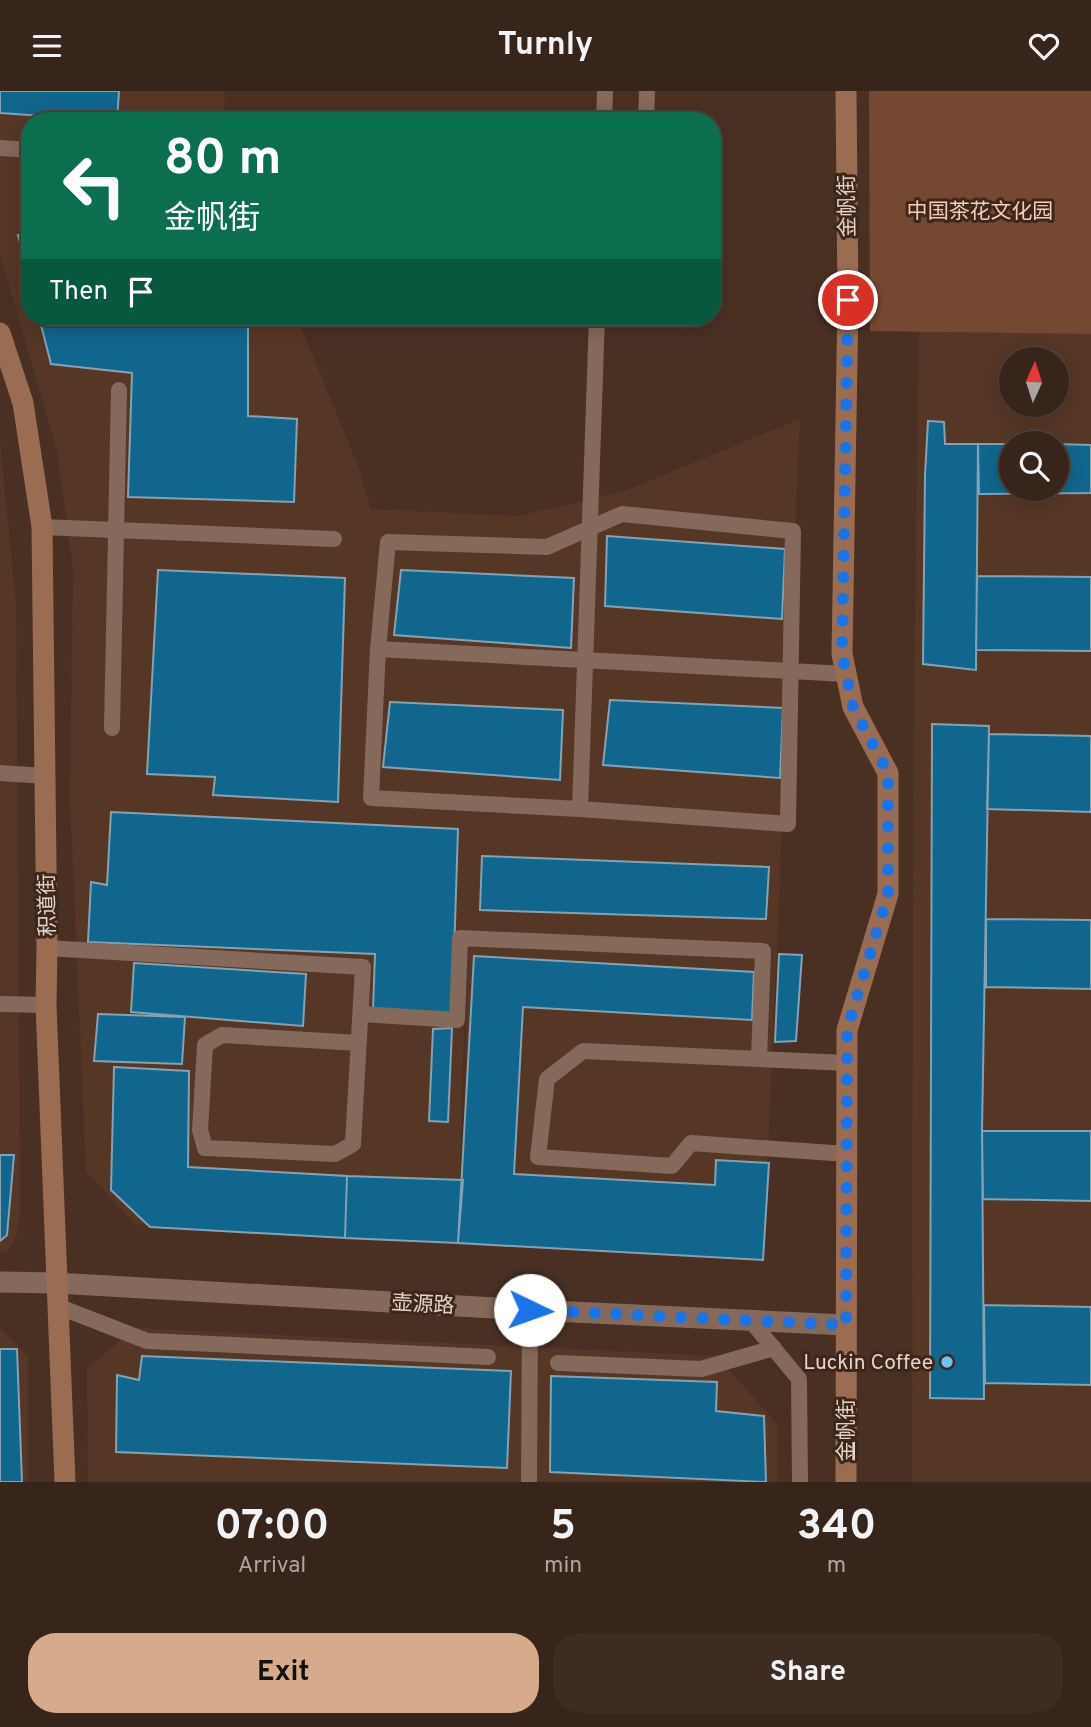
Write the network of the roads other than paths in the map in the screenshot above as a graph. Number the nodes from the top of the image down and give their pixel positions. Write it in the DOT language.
graph roads {
  1 [pos="605,91"];
  2 [pos="647,91"];
  3 [pos="846,91"];
  4 [pos="604,112"];
  5 [pos="646,112"];
  6 [pos="0,148"];
  7 [pos="21,149"];
  8 [pos="597,326"];
  9 [pos="0,333"];
  10 [pos="118,390"];
  11 [pos="42,527"];
  12 [pos="590,527"];
  13 [pos="116,530"];
  14 [pos="334,539"];
  15 [pos="378,649"];
  16 [pos="585,661"];
  17 [pos="791,671"];
  18 [pos="846,674"];
  19 [pos="112,728"];
  20 [pos="0,773"];
  21 [pos="45,776"];
  22 [pos="580,809"];
  23 [pos="47,948"];
  24 [pos="0,1004"];
  25 [pos="46,1005"];
  26 [pos="360,1014"];
  27 [pos="359,1043"];
  28 [pos="758,1059"];
  29 [pos="847,1063"];
  30 [pos="847,1154"];
  31 [pos="0,1282"];
  32 [pos="56,1283"];
  33 [pos="57,1306"];
  34 [pos="530,1310"];
  35 [pos="751,1321"];
  36 [pos="846,1325"];
  37 [pos="774,1348"];
  38 [pos="488,1357"];
  39 [pos="558,1363"];
  40 [pos="65,1482"];
  41 [pos="529,1482"];
  42 [pos="800,1482"];
  43 [pos="846,1482"];
  1 -- 4 [label="lane"];
  2 -- 5 [label="lane"];
  3 -- 18 [label="street, 金帆街"];
  6 -- 7 [label="lane"];
  8 -- 12 [label="lane"];
  9 -- 11 [label="street, 积道街"];
  10 -- 13 [label="lane"];
  11 -- 13 [label="lane"];
  11 -- 21 [label="street, 积道街"];
  12 -- 15 [label="lane"];
  12 -- 16 [label="lane"];
  12 -- 17 [label="lane"];
  13 -- 14 [label="lane"];
  13 -- 19 [label="lane"];
  15 -- 16 [label="lane"];
  15 -- 22 [label="lane"];
  16 -- 17 [label="lane"];
  16 -- 22 [label="lane"];
  17 -- 18 [label="lane"];
  17 -- 22 [label="lane"];
  18 -- 29 [label="street, 金帆街"];
  20 -- 21 [label="lane"];
  21 -- 23 [label="street, 积道街"];
  23 -- 25 [label="street, 积道街"];
  23 -- 26 [label="lane"];
  24 -- 25 [label="lane"];
  25 -- 32 [label="street, 积道街"];
  26 -- 27 [label="lane"];
  26 -- 28 [label="lane"];
  27 -- 27 [label="lane"];
  28 -- 29 [label="lane"];
  28 -- 30 [label="lane"];
  29 -- 30 [label="street, 金帆街"];
  30 -- 36 [label="street, 金帆街"];
  31 -- 32 [label="street, 壶源路"];
  32 -- 33 [label="street, 积道街"];
  32 -- 34 [label="street, 壶源路"];
  33 -- 38 [label="lane"];
  33 -- 40 [label="street, 积道街"];
  34 -- 35 [label="street, 壶源路"];
  34 -- 41 [label="lane"];
  35 -- 36 [label="street, 壶源路"];
  35 -- 37 [label="lane"];
  36 -- 43 [label="street, 金帆街"];
  37 -- 39 [label="lane"];
  37 -- 42 [label="lane"];
}
